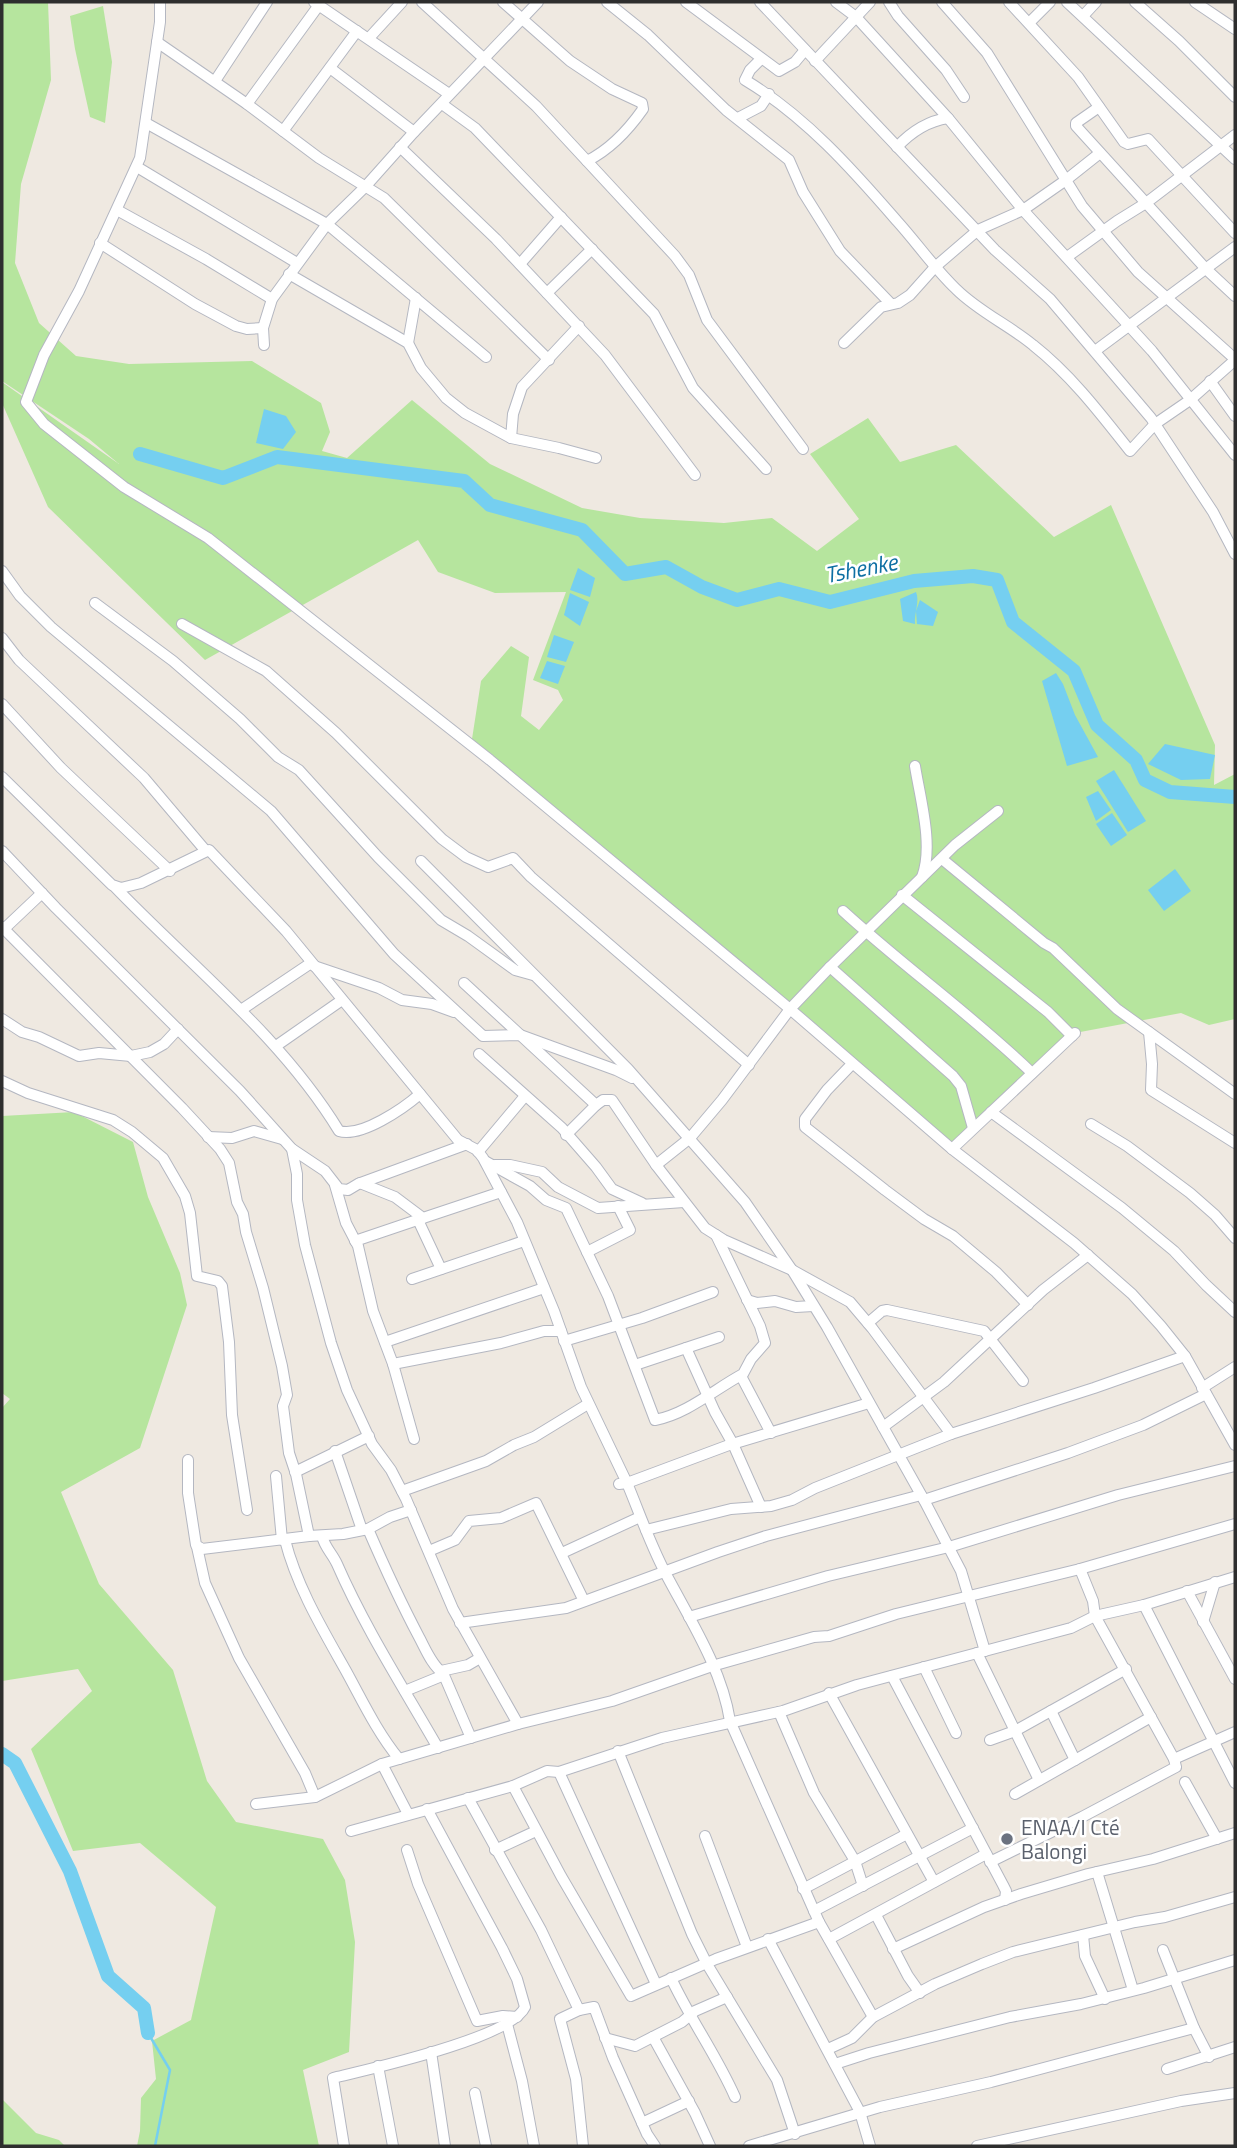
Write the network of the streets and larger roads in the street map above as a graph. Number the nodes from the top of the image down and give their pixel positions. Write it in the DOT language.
graph roads {
  1 [pos="160,2"];
  2 [pos="268,2"];
  3 [pos="401,2"];
  4 [pos="422,2"];
  5 [pos="503,2"];
  6 [pos="538,2"];
  7 [pos="607,2"];
  8 [pos="686,2"];
  9 [pos="760,2"];
  10 [pos="836,2"];
  11 [pos="870,2"];
  12 [pos="889,2"];
  13 [pos="942,2"];
  14 [pos="1009,2"];
  15 [pos="1050,2"];
  16 [pos="1067,2"];
  17 [pos="1096,2"];
  18 [pos="1135,2"];
  19 [pos="1195,2"];
  20 [pos="317,4"];
  21 [pos="1083,16"];
  22 [pos="856,17"];
  23 [pos="521,19"];
  24 [pos="1030,23"];
  25 [pos="1235,29"];
  26 [pos="357,31"];
  27 [pos="369,38"];
  28 [pos="157,42"];
  29 [pos="805,50"];
  30 [pos="485,58"];
  31 [pos="761,59"];
  32 [pos="815,61"];
  33 [pos="330,68"];
  34 [pos="215,81"];
  35 [pos="449,94"];
  36 [pos="769,94"];
  37 [pos="964,97"];
  38 [pos="1235,97"];
  39 [pos="247,104"];
  40 [pos="442,104"];
  41 [pos="1099,107"];
  42 [pos="738,118"];
  43 [pos="948,118"];
  44 [pos="146,122"];
  45 [pos="283,131"];
  46 [pos="414,132"];
  47 [pos="1235,135"];
  48 [pos="400,147"];
  49 [pos="897,147"];
  50 [pos="1222,148"];
  51 [pos="1100,153"];
  52 [pos="1235,159"];
  53 [pos="587,161"];
  54 [pos="137,167"];
  55 [pos="1181,176"];
  56 [pos="1066,180"];
  57 [pos="366,187"];
  58 [pos="1146,203"];
  59 [pos="1023,209"];
  60 [pos="117,210"];
  61 [pos="561,217"];
  62 [pos="327,224"];
  63 [pos="978,230"];
  64 [pos="1104,231"];
  65 [pos="1235,233"];
  66 [pos="100,243"];
  67 [pos="1235,247"];
  68 [pos="592,249"];
  69 [pos="1067,257"];
  70 [pos="297,263"];
  71 [pos="520,264"];
  72 [pos="935,267"];
  73 [pos="1206,269"];
  74 [pos="289,274"];
  75 [pos="547,293"];
  76 [pos="1235,296"];
  77 [pos="1165,297"];
  78 [pos="415,298"];
  79 [pos="272,299"];
  80 [pos="891,304"];
  81 [pos="1128,324"];
  82 [pos="579,326"];
  83 [pos="263,328"];
  84 [pos="408,343"];
  85 [pos="844,343"];
  86 [pos="264,345"];
  87 [pos="1095,351"];
  88 [pos="486,357"];
  89 [pos="1235,359"];
  90 [pos="549,360"];
  91 [pos="1210,381"];
  92 [pos="1190,400"];
  93 [pos="1235,416"];
  94 [pos="1155,424"];
  95 [pos="511,438"];
  96 [pos="803,449"];
  97 [pos="1235,455"];
  98 [pos="596,458"];
  99 [pos="765,469"];
  100 [pos="695,475"];
  101 [pos="1235,554"];
  102 [pos="2,571"];
  103 [pos="95,603"];
  104 [pos="182,624"];
  105 [pos="2,638"];
  106 [pos="2,704"];
  107 [pos="915,766"];
  108 [pos="2,777"];
  109 [pos="998,811"];
  110 [pos="205,850"];
  111 [pos="2,851"];
  112 [pos="942,859"];
  113 [pos="421,861"];
  114 [pos="170,871"];
  115 [pos="922,877"];
  116 [pos="113,885"];
  117 [pos="42,893"];
  118 [pos="902,895"];
  119 [pos="844,911"];
  120 [pos="3,931"];
  121 [pos="864,931"];
  122 [pos="312,965"];
  123 [pos="830,967"];
  124 [pos="533,975"];
  125 [pos="464,983"];
  126 [pos="341,1000"];
  127 [pos="790,1009"];
  128 [pos="241,1010"];
  129 [pos="458,1013"];
  130 [pos="2,1019"];
  131 [pos="178,1029"];
  132 [pos="1149,1032"];
  133 [pos="520,1035"];
  134 [pos="276,1046"];
  135 [pos="479,1054"];
  136 [pos="131,1056"];
  137 [pos="852,1063"];
  138 [pos="749,1065"];
  139 [pos="1032,1073"];
  140 [pos="2,1081"];
  141 [pos="648,1091"];
  142 [pos="420,1094"];
  143 [pos="1235,1094"];
  144 [pos="525,1096"];
  145 [pos="596,1105"];
  146 [pos="991,1112"];
  147 [pos="1091,1124"];
  148 [pos="973,1128"];
  149 [pos="566,1135"];
  150 [pos="208,1137"];
  151 [pos="690,1138"];
  152 [pos="282,1139"];
  153 [pos="1235,1143"];
  154 [pos="467,1144"];
  155 [pos="292,1149"];
  156 [pos="952,1149"];
  157 [pos="482,1156"];
  158 [pos="495,1165"];
  159 [pos="656,1165"];
  160 [pos="360,1183"];
  161 [pos="334,1184"];
  162 [pos="501,1192"];
  163 [pos="684,1202"];
  164 [pos="642,1203"];
  165 [pos="618,1206"];
  166 [pos="421,1219"];
  167 [pos="716,1236"];
  168 [pos="1235,1238"];
  169 [pos="355,1241"];
  170 [pos="524,1241"];
  171 [pos="587,1252"];
  172 [pos="1088,1255"];
  173 [pos="440,1269"];
  174 [pos="793,1270"];
  175 [pos="412,1279"];
  176 [pos="544,1288"];
  177 [pos="713,1292"];
  178 [pos="747,1300"];
  179 [pos="1028,1305"];
  180 [pos="813,1306"];
  181 [pos="1235,1312"];
  182 [pos="868,1323"];
  183 [pos="620,1325"];
  184 [pos="562,1336"];
  185 [pos="719,1337"];
  186 [pos="991,1339"];
  187 [pos="384,1342"];
  188 [pos="686,1348"];
  189 [pos="1185,1356"];
  190 [pos="393,1364"];
  191 [pos="635,1365"];
  192 [pos="1235,1367"];
  193 [pos="741,1376"];
  194 [pos="1023,1381"];
  195 [pos="1204,1391"];
  196 [pos="707,1396"];
  197 [pos="925,1398"];
  198 [pos="869,1403"];
  199 [pos="588,1404"];
  200 [pos="883,1427"];
  201 [pos="771,1433"];
  202 [pos="951,1434"];
  203 [pos="369,1436"];
  204 [pos="414,1439"];
  205 [pos="733,1444"];
  206 [pos="1235,1445"];
  207 [pos="335,1451"];
  208 [pos="899,1455"];
  209 [pos="188,1460"];
  210 [pos="1235,1466"];
  211 [pos="295,1472"];
  212 [pos="276,1476"];
  213 [pos="623,1483"];
  214 [pos="402,1491"];
  215 [pos="923,1498"];
  216 [pos="761,1507"];
  217 [pos="247,1510"];
  218 [pos="411,1510"];
  219 [pos="640,1517"];
  220 [pos="1235,1524"];
  221 [pos="365,1530"];
  222 [pos="646,1530"];
  223 [pos="309,1536"];
  224 [pos="322,1536"];
  225 [pos="284,1540"];
  226 [pos="197,1547"];
  227 [pos="949,1547"];
  228 [pos="429,1551"];
  229 [pos="562,1553"];
  230 [pos="1080,1569"];
  231 [pos="664,1570"];
  232 [pos="1235,1579"];
  233 [pos="1214,1582"];
  234 [pos="1187,1591"];
  235 [pos="968,1597"];
  236 [pos="584,1601"];
  237 [pos="1144,1605"];
  238 [pos="1095,1616"];
  239 [pos="689,1617"];
  240 [pos="1203,1622"];
  241 [pos="460,1623"];
  242 [pos="981,1652"];
  243 [pos="480,1658"];
  244 [pos="712,1666"];
  245 [pos="924,1667"];
  246 [pos="1126,1668"];
  247 [pos="443,1673"];
  248 [pos="892,1676"];
  249 [pos="1235,1679"];
  250 [pos="405,1691"];
  251 [pos="829,1693"];
  252 [pos="1051,1711"];
  253 [pos="779,1712"];
  254 [pos="1151,1717"];
  255 [pos="730,1721"];
  256 [pos="518,1724"];
  257 [pos="1015,1731"];
  258 [pos="1235,1732"];
  259 [pos="957,1733"];
  260 [pos="471,1738"];
  261 [pos="990,1740"];
  262 [pos="1213,1741"];
  263 [pos="438,1748"];
  264 [pos="618,1751"];
  265 [pos="399,1759"];
  266 [pos="1174,1759"];
  267 [pos="1075,1760"];
  268 [pos="382,1764"];
  269 [pos="559,1772"];
  270 [pos="1039,1780"];
  271 [pos="1185,1782"];
  272 [pos="1235,1783"];
  273 [pos="513,1786"];
  274 [pos="1014,1794"];
  275 [pos="315,1797"];
  276 [pos="467,1798"];
  277 [pos="256,1804"];
  278 [pos="428,1809"];
  279 [pos="408,1814"];
  280 [pos="973,1828"];
  281 [pos="351,1831"];
  282 [pos="536,1831"];
  283 [pos="1235,1833"];
  284 [pos="907,1834"];
  285 [pos="705,1836"];
  286 [pos="1217,1839"];
  287 [pos="407,1850"];
  288 [pos="495,1850"];
  289 [pos="918,1855"];
  290 [pos="988,1858"];
  291 [pos="855,1861"];
  292 [pos="1097,1872"];
  293 [pos="934,1882"];
  294 [pos="863,1886"];
  295 [pos="803,1889"];
  296 [pos="1005,1895"];
  297 [pos="1235,1897"];
  298 [pos="814,1911"];
  299 [pos="876,1915"];
  300 [pos="819,1922"];
  301 [pos="1113,1928"];
  302 [pos="1083,1935"];
  303 [pos="768,1939"];
  304 [pos="829,1939"];
  305 [pos="747,1947"];
  306 [pos="893,1949"];
  307 [pos="1163,1950"];
  308 [pos="1235,1960"];
  309 [pos="707,1964"];
  310 [pos="671,1978"];
  311 [pos="1175,1979"];
  312 [pos="656,1984"];
  313 [pos="1133,1990"];
  314 [pos="920,1993"];
  315 [pos="727,1997"];
  316 [pos="1104,1998"];
  317 [pos="579,2010"];
  318 [pos="689,2016"];
  319 [pos="517,2017"];
  320 [pos="873,2017"];
  321 [pos="507,2024"];
  322 [pos="1194,2028"];
  323 [pos="653,2037"];
  324 [pos="605,2038"];
  325 [pos="1235,2047"];
  326 [pos="828,2049"];
  327 [pos="431,2052"];
  328 [pos="1209,2057"];
  329 [pos="835,2063"];
  330 [pos="378,2066"];
  331 [pos="1167,2069"];
  332 [pos="475,2093"];
  333 [pos="1235,2093"];
  334 [pos="734,2097"];
  335 [pos="688,2101"];
  336 [pos="860,2112"];
  337 [pos="642,2123"];
  338 [pos="795,2134"];
  339 [pos="344,2146"];
  340 [pos="393,2146"];
  341 [pos="445,2146"];
  342 [pos="486,2146"];
  343 [pos="534,2146"];
  344 [pos="583,2146"];
  345 [pos="655,2146"];
  346 [pos="710,2146"];
  347 [pos="749,2146"];
  348 [pos="870,2146"];
  349 [pos="977,2146"];
  1 -- 28 [label="street"];
  2 -- 34 [label="street"];
  3 -- 27 [label="street"];
  4 -- 30 [label="street"];
  5 -- 23 [label="street"];
  6 -- 23 [label="street"];
  7 -- 42 [label="street"];
  8 -- 31 [label="street"];
  9 -- 29 [label="street"];
  10 -- 22 [label="street"];
  11 -- 22 [label="street"];
  12 -- 37 [label="street"];
  13 -- 56 [label="street"];
  14 -- 24 [label="street"];
  15 -- 24 [label="street"];
  16 -- 21 [label="street"];
  17 -- 21 [label="street"];
  18 -- 38 [label="street"];
  19 -- 25 [label="street"];
  20 -- 26 [label="street"];
  20 -- 39 [label="street"];
  21 -- 50 [label="street"];
  22 -- 32 [label="street"];
  22 -- 43 [label="street"];
  23 -- 30 [label="street"];
  23 -- 53 [label="street"];
  24 -- 41 [label="street"];
  26 -- 27 [label="street"];
  26 -- 33 [label="street"];
  27 -- 35 [label="street"];
  28 -- 34 [label="street"];
  28 -- 44 [label="street"];
  29 -- 31 [label="street"];
  29 -- 32 [label="street"];
  30 -- 35 [label="street"];
  30 -- 53 [label="street"];
  31 -- 36 [label="street"];
  32 -- 49 [label="street"];
  33 -- 45 [label="street"];
  33 -- 46 [label="street"];
  34 -- 39 [label="street"];
  35 -- 40 [label="street"];
  36 -- 42 [label="street"];
  36 -- 72 [label="street"];
  39 -- 45 [label="street"];
  40 -- 46 [label="street"];
  40 -- 61 [label="street"];
  41 -- 51 [label="street"];
  41 -- 55 [label="street"];
  42 -- 80 [label="street"];
  43 -- 49 [label="street"];
  43 -- 59 [label="street"];
  44 -- 54 [label="street"];
  44 -- 62 [label="street"];
  45 -- 57 [label="street"];
  46 -- 48 [label="street"];
  47 -- 50 [label="street"];
  48 -- 57 [label="street"];
  48 -- 71 [label="street"];
  49 -- 63 [label="street"];
  50 -- 52 [label="street"];
  50 -- 55 [label="street"];
  51 -- 56 [label="street"];
  51 -- 58 [label="street"];
  53 -- 96 [label="street"];
  54 -- 60 [label="street"];
  54 -- 70 [label="street"];
  55 -- 58 [label="street"];
  55 -- 65 [label="street"];
  56 -- 59 [label="street"];
  56 -- 64 [label="street"];
  57 -- 62 [label="street"];
  57 -- 90 [label="street"];
  58 -- 64 [label="street"];
  58 -- 73 [label="street"];
  59 -- 63 [label="street"];
  59 -- 69 [label="street"];
  60 -- 66 [label="street"];
  60 -- 79 [label="street"];
  61 -- 68 [label="street"];
  61 -- 71 [label="street"];
  62 -- 70 [label="street"];
  62 -- 78 [label="street"];
  63 -- 72 [label="street"];
  63 -- 87 [label="street"];
  64 -- 69 [label="street"];
  64 -- 77 [label="street"];
  66 -- 83 [label="street"];
  66 -- 127 [label="street"];
  67 -- 73 [label="street"];
  68 -- 75 [label="street"];
  68 -- 99 [label="street"];
  69 -- 81 [label="street"];
  70 -- 74 [label="street"];
  71 -- 75 [label="street"];
  72 -- 80 [label="street"];
  72 -- 94 [label="street"];
  73 -- 76 [label="street"];
  73 -- 77 [label="street"];
  74 -- 79 [label="street"];
  74 -- 84 [label="street"];
  75 -- 82 [label="street"];
  77 -- 81 [label="street"];
  77 -- 89 [label="street"];
  78 -- 84 [label="street"];
  78 -- 88 [label="street"];
  79 -- 83 [label="street"];
  80 -- 85 [label="street"];
  81 -- 87 [label="street"];
  81 -- 92 [label="street"];
  82 -- 90 [label="street"];
  82 -- 100 [label="street"];
  83 -- 86 [label="street"];
  84 -- 95 [label="street"];
  87 -- 94 [label="street"];
  89 -- 91 [label="street"];
  90 -- 95 [label="street"];
  91 -- 92 [label="street"];
  91 -- 93 [label="street"];
  92 -- 94 [label="street"];
  92 -- 97 [label="street"];
  94 -- 101 [label="street"];
  95 -- 98 [label="street"];
  102 -- 129 [label="street"];
  103 -- 124 [label="street"];
  104 -- 138 [label="street"];
  105 -- 110 [label="street"];
  106 -- 114 [label="street"];
  107 -- 115 [label="street"];
  108 -- 116 [label="street"];
  109 -- 112 [label="street"];
  110 -- 114 [label="street"];
  110 -- 122 [label="street"];
  111 -- 117 [label="street"];
  112 -- 115 [label="street"];
  112 -- 132 [label="street"];
  113 -- 124 [label="street"];
  114 -- 116 [label="street"];
  115 -- 118 [label="street"];
  116 -- 128 [label="street"];
  117 -- 120 [label="street"];
  117 -- 131 [label="street"];
  118 -- 121 [label="street"];
  118 -- 139 [label="street"];
  119 -- 121 [label="street"];
  120 -- 136 [label="street"];
  121 -- 123 [label="street"];
  121 -- 139 [label="street"];
  122 -- 126 [label="street"];
  122 -- 128 [label="street"];
  122 -- 129 [label="street"];
  123 -- 127 [label="street"];
  123 -- 148 [label="street"];
  124 -- 141 [label="street"];
  125 -- 133 [label="street"];
  126 -- 134 [label="street"];
  126 -- 142 [label="street"];
  127 -- 137 [label="street"];
  127 -- 138 [label="street"];
  128 -- 134 [label="street"];
  129 -- 133 [label="street"];
  130 -- 136 [label="street"];
  131 -- 136 [label="street"];
  131 -- 152 [label="street"];
  132 -- 143 [label="street"];
  132 -- 153 [label="street"];
  133 -- 141 [label="street"];
  133 -- 145 [label="street"];
  134 -- 142 [label="street"];
  135 -- 144 [label="street"];
  136 -- 150 [label="street"];
  137 -- 156 [label="street"];
  137 -- 179 [label="street"];
  138 -- 151 [label="street"];
  139 -- 146 [label="street"];
  140 -- 217 [label="street"];
  141 -- 151 [label="street"];
  142 -- 154 [label="street"];
  144 -- 149 [label="street"];
  144 -- 157 [label="street"];
  145 -- 149 [label="street"];
  145 -- 159 [label="street"];
  146 -- 148 [label="street"];
  146 -- 181 [label="street"];
  147 -- 168 [label="street"];
  148 -- 156 [label="street"];
  149 -- 164 [label="street"];
  150 -- 152 [label="street"];
  150 -- 211 [label="street"];
  151 -- 159 [label="street"];
  151 -- 174 [label="street"];
  152 -- 155 [label="street"];
  154 -- 157 [label="street"];
  154 -- 160 [label="street"];
  155 -- 161 [label="street"];
  155 -- 203 [label="street"];
  156 -- 172 [label="street"];
  157 -- 158 [label="street"];
  157 -- 162 [label="street"];
  158 -- 165 [label="street"];
  158 -- 171 [label="street"];
  159 -- 163 [label="street"];
  160 -- 161 [label="street"];
  160 -- 166 [label="street"];
  161 -- 169 [label="street"];
  162 -- 166 [label="street"];
  162 -- 170 [label="street"];
  163 -- 164 [label="street"];
  163 -- 167 [label="street"];
  164 -- 165 [label="street"];
  165 -- 171 [label="street"];
  166 -- 169 [label="street"];
  166 -- 173 [label="street"];
  167 -- 174 [label="street"];
  167 -- 178 [label="street"];
  169 -- 187 [label="street"];
  170 -- 173 [label="street"];
  170 -- 176 [label="street"];
  171 -- 183 [label="street"];
  172 -- 179 [label="street"];
  172 -- 189 [label="street"];
  173 -- 175 [label="street"];
  174 -- 180 [label="street"];
  174 -- 182 [label="street"];
  176 -- 184 [label="street"];
  176 -- 187 [label="street"];
  177 -- 183 [label="street"];
  178 -- 180 [label="street"];
  178 -- 193 [label="street"];
  179 -- 186 [label="street"];
  180 -- 198 [label="street"];
  182 -- 186 [label="street"];
  182 -- 197 [label="street"];
  183 -- 184 [label="street"];
  183 -- 191 [label="street"];
  184 -- 190 [label="street"];
  184 -- 199 [label="street"];
  185 -- 188 [label="street"];
  186 -- 194 [label="street"];
  186 -- 197 [label="street"];
  187 -- 190 [label="street"];
  188 -- 191 [label="street"];
  188 -- 196 [label="street"];
  189 -- 195 [label="street"];
  189 -- 202 [label="street"];
  190 -- 204 [label="street"];
  191 -- 196 [label="street"];
  192 -- 195 [label="street"];
  193 -- 196 [label="street"];
  193 -- 201 [label="street"];
  195 -- 206 [label="street"];
  195 -- 215 [label="street"];
  196 -- 205 [label="street"];
  197 -- 200 [label="street"];
  197 -- 202 [label="street"];
  198 -- 200 [label="street"];
  198 -- 201 [label="street"];
  199 -- 213 [label="street"];
  199 -- 214 [label="street"];
  200 -- 208 [label="street"];
  201 -- 205 [label="street"];
  202 -- 208 [label="street"];
  203 -- 207 [label="street"];
  203 -- 214 [label="street"];
  205 -- 213 [label="street"];
  205 -- 216 [label="street"];
  207 -- 211 [label="street"];
  207 -- 221 [label="street"];
  208 -- 215 [label="street"];
  208 -- 216 [label="street"];
  209 -- 226 [label="street"];
  210 -- 227 [label="street"];
  211 -- 223 [label="street"];
  212 -- 225 [label="street"];
  213 -- 219 [label="street"];
  214 -- 218 [label="street"];
  215 -- 227 [label="street"];
  215 -- 231 [label="street"];
  216 -- 222 [label="street"];
  218 -- 221 [label="street"];
  218 -- 228 [label="street"];
  219 -- 222 [label="street"];
  219 -- 229 [label="street"];
  220 -- 230 [label="street"];
  221 -- 224 [label="street"];
  221 -- 247 [label="street"];
  222 -- 231 [label="street"];
  223 -- 224 [label="street"];
  223 -- 225 [label="street"];
  224 -- 250 [label="street"];
  225 -- 226 [label="street"];
  225 -- 265 [label="street"];
  226 -- 275 [label="street"];
  227 -- 235 [label="street"];
  227 -- 239 [label="street"];
  228 -- 229 [label="street"];
  228 -- 241 [label="street"];
  229 -- 236 [label="street"];
  230 -- 235 [label="street"];
  230 -- 238 [label="street"];
  231 -- 236 [label="street"];
  231 -- 239 [label="street"];
  232 -- 233 [label="street"];
  233 -- 234 [label="street"];
  233 -- 240 [label="street"];
  234 -- 237 [label="street"];
  234 -- 240 [label="street"];
  235 -- 242 [label="street"];
  235 -- 244 [label="street"];
  236 -- 241 [label="street"];
  237 -- 238 [label="street"];
  237 -- 262 [label="street"];
  238 -- 242 [label="street"];
  238 -- 246 [label="street"];
  239 -- 244 [label="street"];
  240 -- 249 [label="street"];
  241 -- 243 [label="street"];
  242 -- 245 [label="street"];
  242 -- 257 [label="street"];
  243 -- 247 [label="street"];
  243 -- 256 [label="street"];
  244 -- 255 [label="street"];
  244 -- 256 [label="street"];
  245 -- 248 [label="street"];
  245 -- 259 [label="street"];
  246 -- 252 [label="street"];
  246 -- 254 [label="street"];
  247 -- 250 [label="street"];
  247 -- 260 [label="street"];
  248 -- 251 [label="street"];
  248 -- 280 [label="street"];
  250 -- 263 [label="street"];
  251 -- 253 [label="street"];
  251 -- 284 [label="street"];
  252 -- 257 [label="street"];
  252 -- 267 [label="street"];
  253 -- 255 [label="street"];
  253 -- 291 [label="street"];
  254 -- 266 [label="street"];
  254 -- 267 [label="street"];
  255 -- 264 [label="street"];
  255 -- 295 [label="street"];
  256 -- 260 [label="street"];
  257 -- 261 [label="street"];
  257 -- 270 [label="street"];
  258 -- 262 [label="street"];
  260 -- 263 [label="street"];
  262 -- 266 [label="street"];
  262 -- 272 [label="street"];
  263 -- 265 [label="street"];
  264 -- 269 [label="street"];
  264 -- 309 [label="street"];
  265 -- 268 [label="street"];
  266 -- 290 [label="street"];
  267 -- 270 [label="street"];
  268 -- 275 [label="street"];
  268 -- 279 [label="street"];
  269 -- 273 [label="street"];
  269 -- 312 [label="street"];
  270 -- 274 [label="street"];
  271 -- 286 [label="street"];
  273 -- 276 [label="street"];
  273 -- 282 [label="street"];
  275 -- 277 [label="street"];
  276 -- 278 [label="street"];
  276 -- 288 [label="street"];
  278 -- 279 [label="street"];
  278 -- 319 [label="street"];
  279 -- 281 [label="street"];
  280 -- 289 [label="street"];
  280 -- 290 [label="street"];
  282 -- 288 [label="street"];
  282 -- 312 [label="street"];
  283 -- 286 [label="street"];
  284 -- 289 [label="street"];
  284 -- 291 [label="street"];
  285 -- 305 [label="street"];
  286 -- 292 [label="street"];
  287 -- 319 [label="street"];
  288 -- 317 [label="street"];
  289 -- 293 [label="street"];
  289 -- 294 [label="street"];
  290 -- 293 [label="street"];
  290 -- 296 [label="street"];
  291 -- 294 [label="street"];
  291 -- 295 [label="street"];
  292 -- 296 [label="street"];
  292 -- 301 [label="street"];
  293 -- 299 [label="street"];
  294 -- 298 [label="street"];
  295 -- 298 [label="street"];
  296 -- 306 [label="street"];
  297 -- 301 [label="street"];
  298 -- 300 [label="street"];
  299 -- 304 [label="street"];
  299 -- 306 [label="street"];
  300 -- 303 [label="street"];
  300 -- 304 [label="street"];
  301 -- 302 [label="street"];
  301 -- 313 [label="street"];
  302 -- 314 [label="street"];
  302 -- 316 [label="street"];
  303 -- 305 [label="street"];
  303 -- 326 [label="street"];
  304 -- 320 [label="street"];
  305 -- 309 [label="street"];
  306 -- 314 [label="street"];
  307 -- 311 [label="street"];
  308 -- 311 [label="street"];
  309 -- 310 [label="street"];
  309 -- 315 [label="street"];
  310 -- 312 [label="street"];
  310 -- 318 [label="street"];
  311 -- 313 [label="street"];
  311 -- 322 [label="street"];
  313 -- 316 [label="street"];
  314 -- 320 [label="street"];
  315 -- 318 [label="street"];
  315 -- 338 [label="street"];
  316 -- 329 [label="street"];
  317 -- 324 [label="street"];
  317 -- 344 [label="street"];
  318 -- 323 [label="street"];
  318 -- 334 [label="street"];
  319 -- 321 [label="street"];
  320 -- 326 [label="street"];
  321 -- 327 [label="street"];
  321 -- 343 [label="street"];
  322 -- 328 [label="street"];
  322 -- 336 [label="street"];
  323 -- 324 [label="street"];
  323 -- 335 [label="street"];
  324 -- 337 [label="street"];
  325 -- 328 [label="street"];
  326 -- 329 [label="street"];
  327 -- 330 [label="street"];
  327 -- 341 [label="street"];
  328 -- 331 [label="street"];
  329 -- 336 [label="street"];
  330 -- 339 [label="street"];
  330 -- 340 [label="street"];
  332 -- 342 [label="street"];
  333 -- 349 [label="street"];
  335 -- 337 [label="street"];
  335 -- 346 [label="street"];
  336 -- 338 [label="street"];
  336 -- 348 [label="street"];
  337 -- 345 [label="street"];
  338 -- 347 [label="street"];
}
